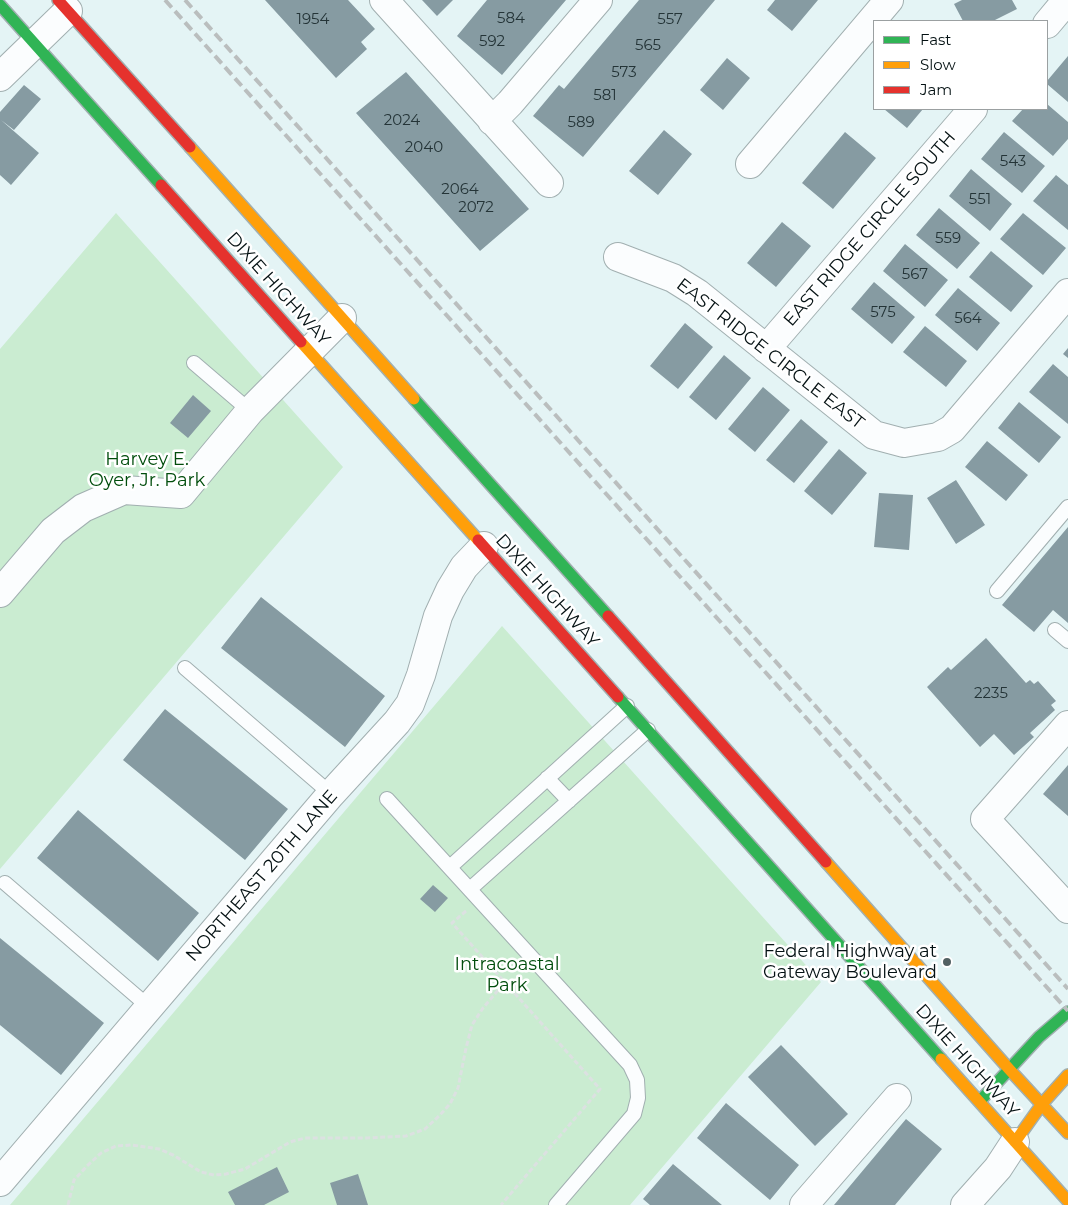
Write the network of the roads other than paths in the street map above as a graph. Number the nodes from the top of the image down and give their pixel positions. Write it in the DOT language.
graph roads {
  1 [pos="384,0"];
  2 [pos="598,0"];
  3 [pos="889,0"];
  4 [pos="1067,0"];
  5 [pos="0,5"];
  6 [pos="63,6"];
  7 [pos="1048,23"];
  8 [pos="34,43"];
  9 [pos="0,77"];
  10 [pos="972,110"];
  11 [pos="492,121"];
  12 [pos="750,164"];
  13 [pos="549,183"];
  14 [pos="618,257"];
  15 [pos="1068,293"];
  16 [pos="342,318"];
  17 [pos="766,349"];
  18 [pos="309,350"];
  19 [pos="194,363"];
  20 [pos="250,411"];
  21 [pos="1068,507"];
  22 [pos="484,546"];
  23 [pos="997,591"];
  24 [pos="0,592"];
  25 [pos="1055,630"];
  26 [pos="1068,641"];
  27 [pos="185,668"];
  28 [pos="627,706"];
  29 [pos="1068,724"];
  30 [pos="648,730"];
  31 [pos="548,778"];
  32 [pos="332,794"];
  33 [pos="387,799"];
  34 [pos="569,801"];
  35 [pos="450,867"];
  36 [pos="5,883"];
  37 [pos="470,889"];
  38 [pos="1068,909"];
  39 [pos="149,1007"];
  40 [pos="1068,1012"];
  41 [pos="1009,1069"];
  42 [pos="1068,1075"];
  43 [pos="897,1098"];
  44 [pos="980,1101"];
  45 [pos="1042,1104"];
  46 [pos="1068,1133"];
  47 [pos="1015,1142"];
  48 [pos="0,1182"];
  49 [pos="1068,1201"];
  50 [pos="556,1205"];
  51 [pos="804,1205"];
  52 [pos="965,1205"];
  1 -- 11 [label="street"];
  2 -- 11 [label="street"];
  3 -- 12 [label="street"];
  4 -- 7 [label="street"];
  5 -- 8 [label="main road, DIXIE HIGHWAY"];
  6 -- 8 [label="street"];
  6 -- 16 [label="main road, DIXIE HIGHWAY"];
  8 -- 9 [label="street"];
  8 -- 18 [label="main road, DIXIE HIGHWAY"];
  10 -- 17 [label="street, EAST RIDGE CIRCLE SOUTH"];
  11 -- 13 [label="street"];
  14 -- 17 [label="street, EAST RIDGE CIRCLE EAST"];
  15 -- 17 [label="street, EAST RIDGE CIRCLE EAST"];
  16 -- 18 [label="street"];
  16 -- 41 [label="main road, DIXIE HIGHWAY"];
  18 -- 20 [label="street"];
  18 -- 22 [label="main road, DIXIE HIGHWAY"];
  19 -- 20 [label="lane"];
  20 -- 24 [label="street"];
  21 -- 23 [label="lane"];
  22 -- 28 [label="main road, DIXIE HIGHWAY"];
  22 -- 32 [label="street, NORTHEAST 20TH LANE"];
  25 -- 26 [label="lane"];
  27 -- 32 [label="lane"];
  28 -- 30 [label="main road, DIXIE HIGHWAY"];
  28 -- 31 [label="lane"];
  29 -- 38 [label="street"];
  30 -- 34 [label="lane"];
  30 -- 44 [label="main road, DIXIE HIGHWAY"];
  31 -- 34 [label="lane"];
  31 -- 35 [label="lane"];
  32 -- 39 [label="street, NORTHEAST 20TH LANE"];
  33 -- 35 [label="lane"];
  34 -- 37 [label="lane"];
  35 -- 37 [label="lane"];
  36 -- 39 [label="lane"];
  37 -- 50 [label="lane"];
  39 -- 48 [label="street, NORTHEAST 20TH LANE"];
  40 -- 41 [label="main road"];
  41 -- 44 [label="main road"];
  41 -- 45 [label="main road, DIXIE HIGHWAY"];
  42 -- 45 [label="main road"];
  43 -- 51 [label="street"];
  44 -- 47 [label="main road, DIXIE HIGHWAY"];
  45 -- 46 [label="main road, DIXIE HIGHWAY"];
  45 -- 47 [label="main road"];
  47 -- 49 [label="main road, DIXIE HIGHWAY"];
  47 -- 52 [label="street"];
}
